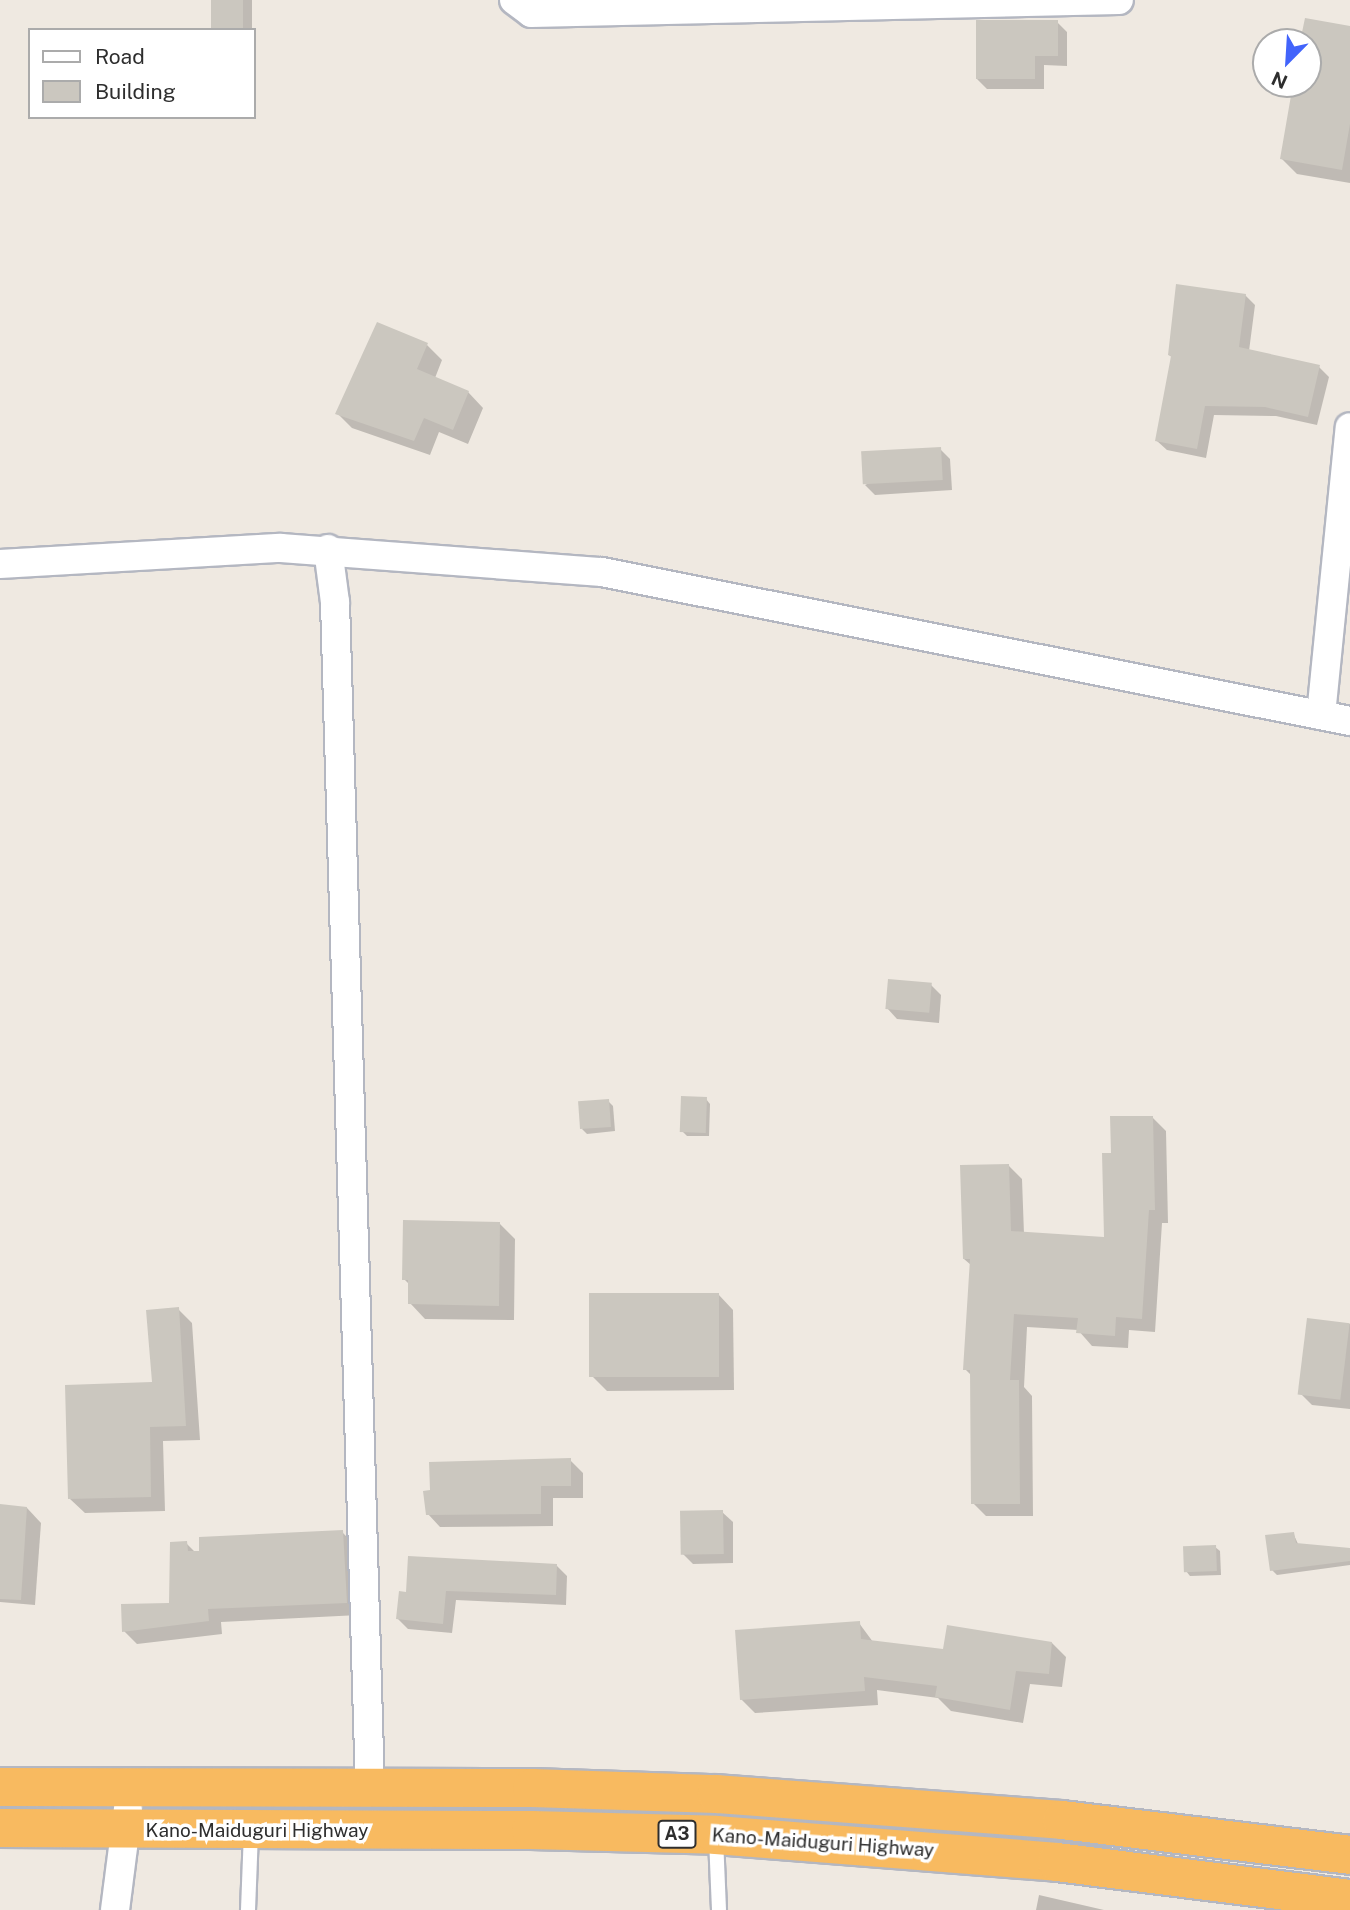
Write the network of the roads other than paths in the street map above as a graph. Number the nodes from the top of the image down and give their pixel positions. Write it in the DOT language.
graph roads {
  1 [pos="514,0"];
  2 [pos="1119,0"];
  3 [pos="1350,427"];
  4 [pos="328,548"];
  5 [pos="0,564"];
  6 [pos="1321,715"];
  7 [pos="1350,721"];
  8 [pos="0,1787"];
  9 [pos="370,1787"];
  10 [pos="128,1790"];
  11 [pos="0,1828"];
  12 [pos="251,1830"];
  13 [pos="128,1831"];
  14 [pos="716,1835"];
  15 [pos="1350,1855"];
  16 [pos="1350,1899"];
  17 [pos="115,1910"];
  18 [pos="248,1910"];
  19 [pos="719,1910"];
  1 -- 2 [label="street"];
  3 -- 6 [label="street"];
  4 -- 5 [label="street"];
  4 -- 6 [label="street"];
  4 -- 9 [label="street"];
  6 -- 7 [label="street"];
  8 -- 10 [label="highway, A3"];
  9 -- 10 [label="highway, A3"];
  9 -- 15 [label="highway, A3"];
  10 -- 13 [label="street"];
  11 -- 13 [label="highway, Kano-Maiduguri Highway / A3"];
  12 -- 13 [label="highway, Kano-Maiduguri Highway / A3"];
  12 -- 14 [label="highway, Kano-Maiduguri Highway / A3"];
  12 -- 18 [label="lane"];
  13 -- 17 [label="street"];
  14 -- 16 [label="highway, Kano-Maiduguri Highway / A3"];
  14 -- 19 [label="lane"];
}
